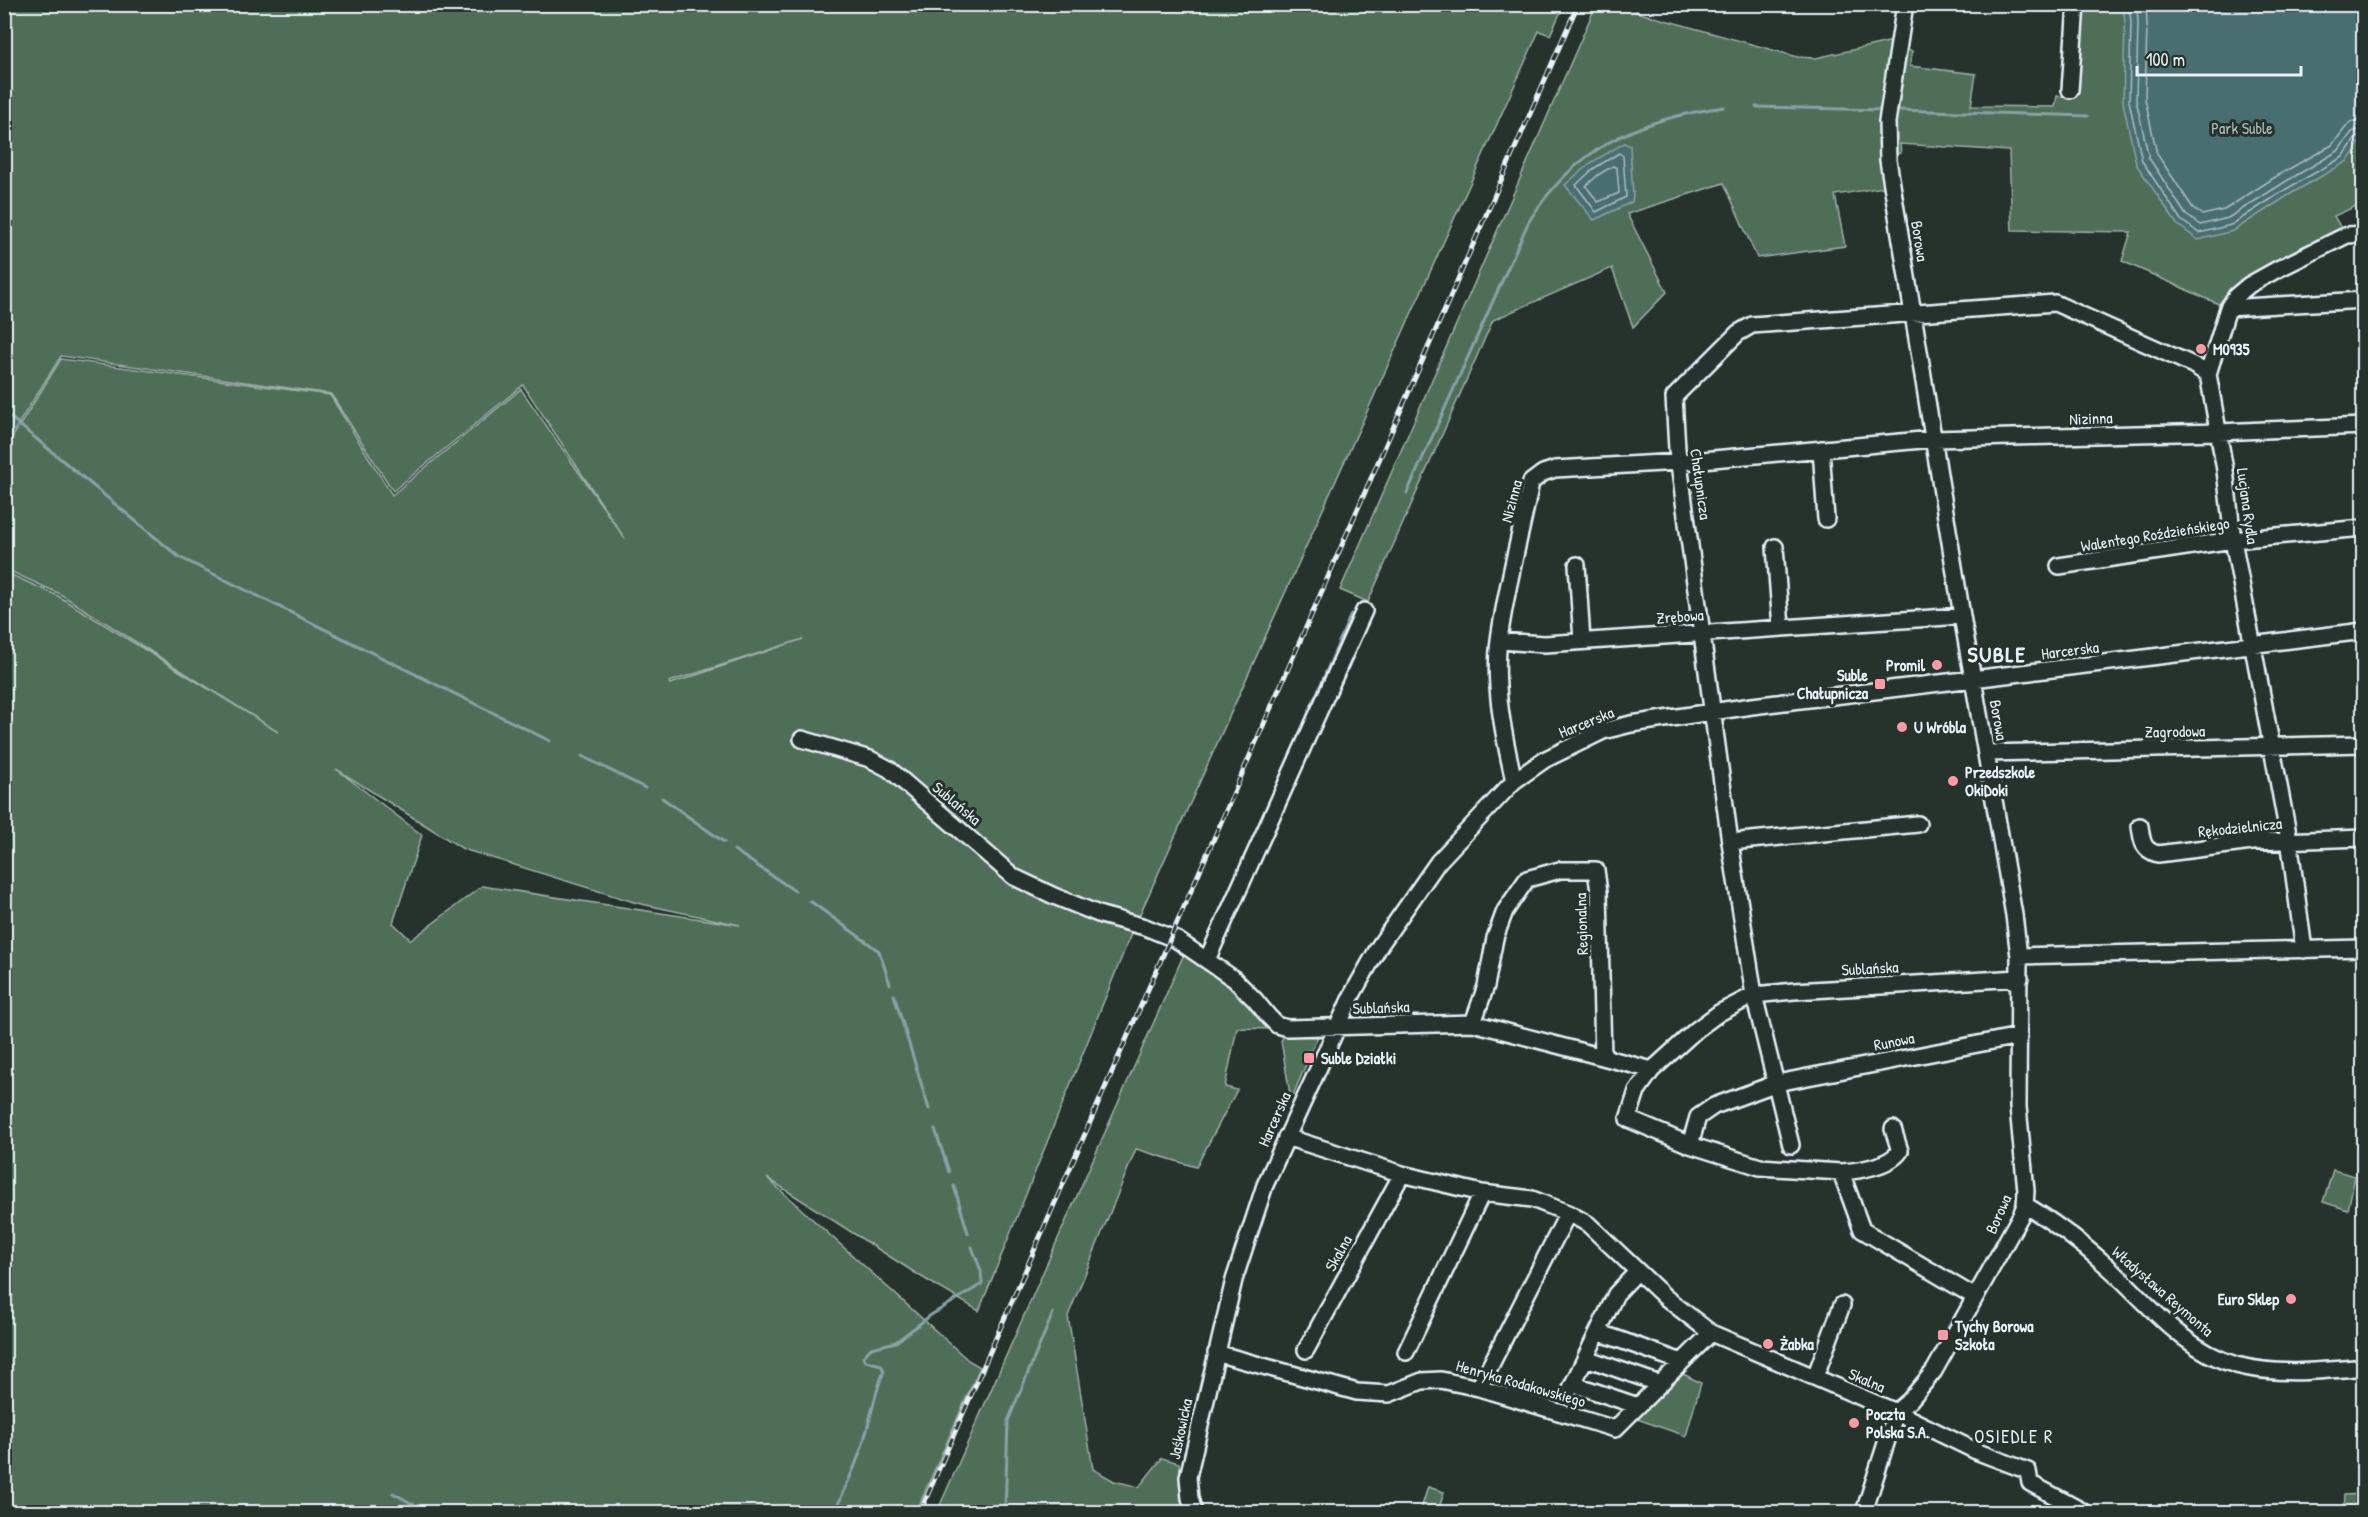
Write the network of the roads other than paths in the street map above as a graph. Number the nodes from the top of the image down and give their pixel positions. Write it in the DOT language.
graph roads {
  1 [pos="1905,4"];
  2 [pos="2076,4"];
  3 [pos="2070,90"];
  4 [pos="2364,222"];
  5 [pos="2364,234"];
  6 [pos="2347,235"];
  7 [pos="2364,300"];
  8 [pos="2228,308"];
  9 [pos="1913,313"];
  10 [pos="2208,374"];
  11 [pos="2364,426"];
  12 [pos="2219,432"];
  13 [pos="1933,438"];
  14 [pos="1821,449"];
  15 [pos="1680,462"];
  16 [pos="1826,519"];
  17 [pos="2363,528"];
  18 [pos="2234,540"];
  19 [pos="1775,547"];
  20 [pos="1577,565"];
  21 [pos="2059,566"];
  22 [pos="1364,611"];
  23 [pos="1962,616"];
  24 [pos="1781,628"];
  25 [pos="2364,631"];
  26 [pos="1702,632"];
  27 [pos="1499,641"];
  28 [pos="1582,641"];
  29 [pos="2253,645"];
  30 [pos="1974,680"];
  31 [pos="1712,712"];
  32 [pos="802,739"];
  33 [pos="2364,744"];
  34 [pos="2272,747"];
  35 [pos="1987,753"];
  36 [pos="1514,781"];
  37 [pos="1918,824"];
  38 [pos="2140,826"];
  39 [pos="2364,838"];
  40 [pos="2289,839"];
  41 [pos="1730,842"];
  42 [pos="2364,948"];
  43 [pos="2304,950"];
  44 [pos="2019,956"];
  45 [pos="1207,960"];
  46 [pos="2019,978"];
  47 [pos="1754,995"];
  48 [pos="1473,1023"];
  49 [pos="1338,1027"];
  50 [pos="2019,1036"];
  51 [pos="1603,1057"];
  52 [pos="1652,1070"];
  53 [pos="1776,1083"];
  54 [pos="1893,1128"];
  55 [pos="1286,1137"];
  56 [pos="1791,1144"];
  57 [pos="1690,1145"];
  58 [pos="1841,1172"];
  59 [pos="1402,1174"];
  60 [pos="1482,1192"];
  61 [pos="2025,1205"];
  62 [pos="1568,1213"];
  63 [pos="1634,1269"];
  64 [pos="1975,1297"];
  65 [pos="1842,1305"];
  66 [pos="1598,1332"];
  67 [pos="1711,1333"];
  68 [pos="1306,1350"];
  69 [pos="1406,1352"];
  70 [pos="1216,1353"];
  71 [pos="1586,1358"];
  72 [pos="1682,1362"];
  73 [pos="2364,1367"];
  74 [pos="1815,1377"];
  75 [pos="1660,1384"];
  76 [pos="1479,1388"];
  77 [pos="1638,1406"];
  78 [pos="1896,1412"];
  79 [pos="1194,1512"];
  80 [pos="1864,1512"];
  81 [pos="2084,1512"];
  1 -- 9 [label="street, Borowa"];
  2 -- 3 [label="street"];
  4 -- 6 [label="street"];
  5 -- 6 [label="street"];
  6 -- 8 [label="street"];
  7 -- 8 [label="street"];
  8 -- 10 [label="street"];
  9 -- 10 [label="street"];
  9 -- 13 [label="street, Borowa"];
  9 -- 15 [label="street, Chałupnicza"];
  10 -- 12 [label="street, Lucjana Rydla"];
  11 -- 12 [label="street, Nizinna"];
  12 -- 13 [label="street, Nizinna"];
  12 -- 18 [label="street, Lucjana Rydla"];
  13 -- 14 [label="street, Nizinna"];
  13 -- 23 [label="street, Borowa"];
  14 -- 15 [label="street, Nizinna"];
  14 -- 16 [label="street"];
  15 -- 26 [label="street, Chałupnicza"];
  15 -- 27 [label="street, Nizinna"];
  17 -- 18 [label="street, Walentego Roździeńskiego"];
  18 -- 21 [label="street, Walentego Roździeńskiego"];
  18 -- 29 [label="street, Lucjana Rydla"];
  19 -- 24 [label="street"];
  20 -- 28 [label="street"];
  22 -- 45 [label="street"];
  23 -- 24 [label="street, Zrębowa"];
  23 -- 30 [label="street, Borowa"];
  24 -- 26 [label="street, Zrębowa"];
  25 -- 29 [label="street, Harcerska"];
  26 -- 28 [label="street, Zrębowa"];
  26 -- 31 [label="street, Chałupnicza"];
  27 -- 28 [label="street, Zrębowa"];
  27 -- 36 [label="street, Nizinna"];
  29 -- 30 [label="street, Harcerska"];
  29 -- 34 [label="street, Lucjana Rydla"];
  30 -- 31 [label="street, Harcerska"];
  30 -- 35 [label="street, Borowa"];
  31 -- 36 [label="street, Harcerska"];
  31 -- 41 [label="street, Chałupnicza"];
  32 -- 45 [label="street, Sublańska"];
  33 -- 34 [label="street, Zagrodowa"];
  34 -- 35 [label="street, Zagrodowa"];
  34 -- 40 [label="street, Lucjana Rydla"];
  35 -- 44 [label="street, Borowa"];
  36 -- 49 [label="street, Harcerska"];
  37 -- 41 [label="street"];
  38 -- 40 [label="street, Rękodzielnicza"];
  39 -- 40 [label="street, Rękodzielnicza"];
  40 -- 43 [label="street, Lucjana Rydla"];
  41 -- 47 [label="street, Chałupnicza"];
  42 -- 43 [label="street"];
  43 -- 44 [label="street"];
  44 -- 46 [label="street, Borowa"];
  45 -- 49 [label="street, Sublańska"];
  46 -- 47 [label="street, Sublańska"];
  46 -- 50 [label="street, Borowa"];
  47 -- 52 [label="street, Sublańska"];
  47 -- 53 [label="street"];
  48 -- 49 [label="street, Sublańska"];
  48 -- 51 [label="street, Sublańska"];
  48 -- 51 [label="street, Regionalna"];
  49 -- 55 [label="street, Harcerska"];
  50 -- 53 [label="street, Runowa"];
  50 -- 61 [label="street, Borowa"];
  51 -- 52 [label="street, Sublańska"];
  52 -- 57 [label="street"];
  53 -- 56 [label="street"];
  53 -- 57 [label="street, Runowa"];
  54 -- 58 [label="street"];
  55 -- 59 [label="street, Skalna"];
  55 -- 70 [label="street, Harcerska"];
  57 -- 58 [label="street"];
  58 -- 64 [label="street"];
  59 -- 60 [label="street, Skalna"];
  59 -- 68 [label="street, Skalna"];
  60 -- 62 [label="street, Skalna"];
  60 -- 69 [label="street"];
  61 -- 64 [label="street, Borowa"];
  61 -- 73 [label="street, Władysława Reymonta"];
  62 -- 63 [label="street, Skalna"];
  62 -- 76 [label="street"];
  63 -- 66 [label="street"];
  63 -- 67 [label="street, Skalna"];
  64 -- 78 [label="street, Borowa"];
  65 -- 74 [label="street"];
  66 -- 71 [label="street"];
  66 -- 72 [label="street"];
  67 -- 72 [label="street, Henryka Rodakowskiego"];
  67 -- 74 [label="street, Skalna"];
  70 -- 76 [label="street, Henryka Rodakowskiego"];
  70 -- 79 [label="street, Jaśkowicka"];
  71 -- 75 [label="street"];
  71 -- 77 [label="street"];
  72 -- 75 [label="street, Henryka Rodakowskiego"];
  74 -- 78 [label="street, Skalna"];
  75 -- 77 [label="street, Henryka Rodakowskiego"];
  76 -- 77 [label="street, Henryka Rodakowskiego"];
  78 -- 80 [label="street, Borowa"];
  78 -- 81 [label="street, Skalna"];
}
